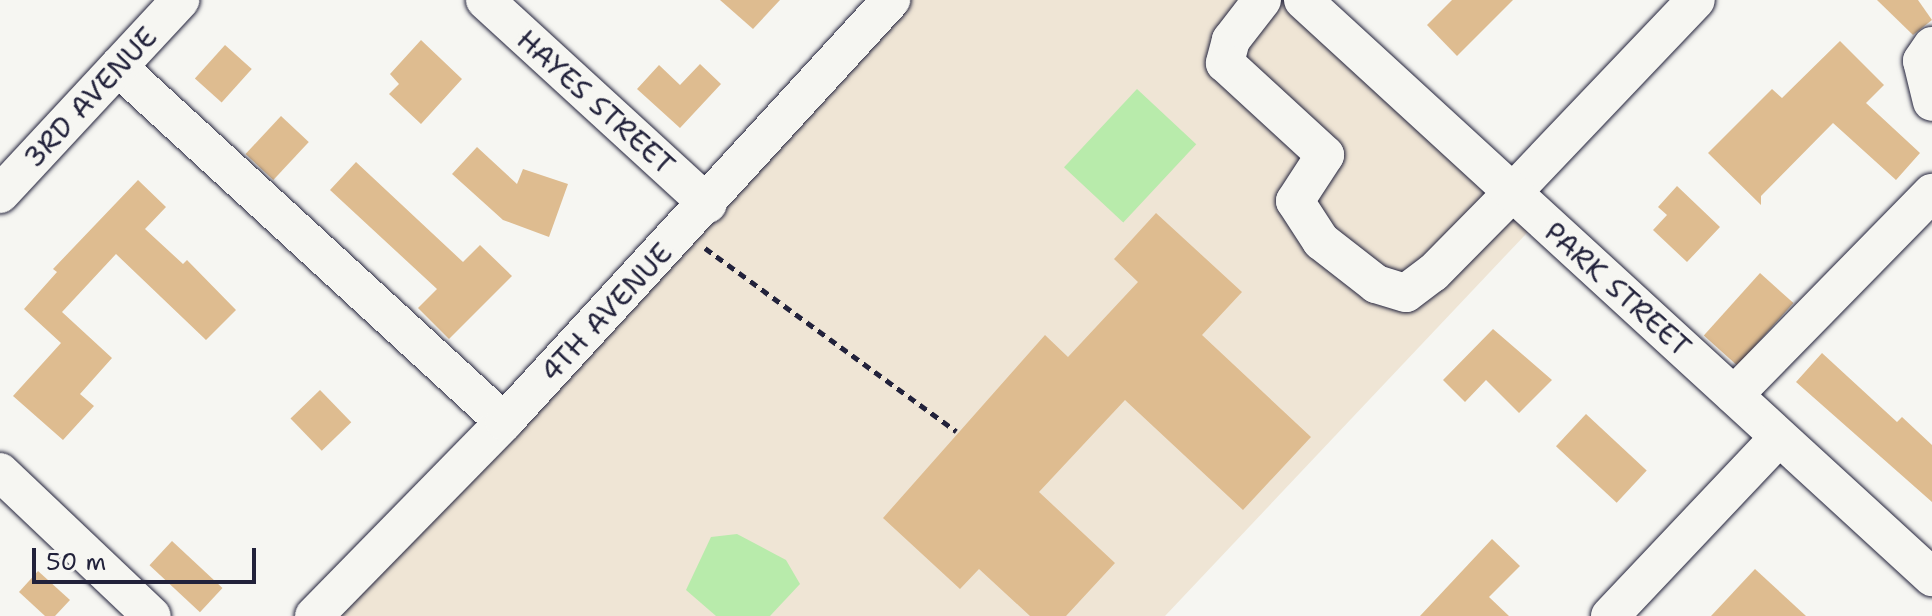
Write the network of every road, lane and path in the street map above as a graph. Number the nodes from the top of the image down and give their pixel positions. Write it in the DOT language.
graph roads {
  1 [pos="180,0"];
  2 [pos="485,0"];
  3 [pos="891,0"];
  4 [pos="1262,0"];
  5 [pos="1303,0"];
  6 [pos="1696,0"];
  7 [pos="1932,46"];
  8 [pos="118,67"];
  9 [pos="1932,102"];
  10 [pos="1513,192"];
  11 [pos="1932,193"];
  12 [pos="0,194"];
  13 [pos="708,204"];
  14 [pos="682,231"];
  15 [pos="1734,395"];
  16 [pos="504,422"];
  17 [pos="956,431"];
  18 [pos="1779,437"];
  19 [pos="0,472"];
  20 [pos="1932,577"];
  21 [pos="152,616"];
  22 [pos="314,616"];
  23 [pos="1610,616"];
  1 -- 8 [label="street, 3RD AVENUE"];
  2 -- 13 [label="street, HAYES STREET"];
  3 -- 13 [label="street, 4TH AVENUE"];
  4 -- 10 [label="street"];
  5 -- 10 [label="street, PARK STREET"];
  6 -- 10 [label="street"];
  7 -- 9 [label="street"];
  8 -- 12 [label="street, 3RD AVENUE"];
  8 -- 16 [label="street"];
  10 -- 15 [label="street, PARK STREET"];
  11 -- 15 [label="street"];
  13 -- 14 [label="street, 4TH AVENUE"];
  14 -- 16 [label="street, 4TH AVENUE"];
  14 -- 17 [label="path"];
  15 -- 18 [label="street, PARK STREET"];
  16 -- 22 [label="street, 4TH AVENUE"];
  18 -- 20 [label="street, PARK STREET"];
  18 -- 23 [label="street"];
  19 -- 21 [label="street"];
}
